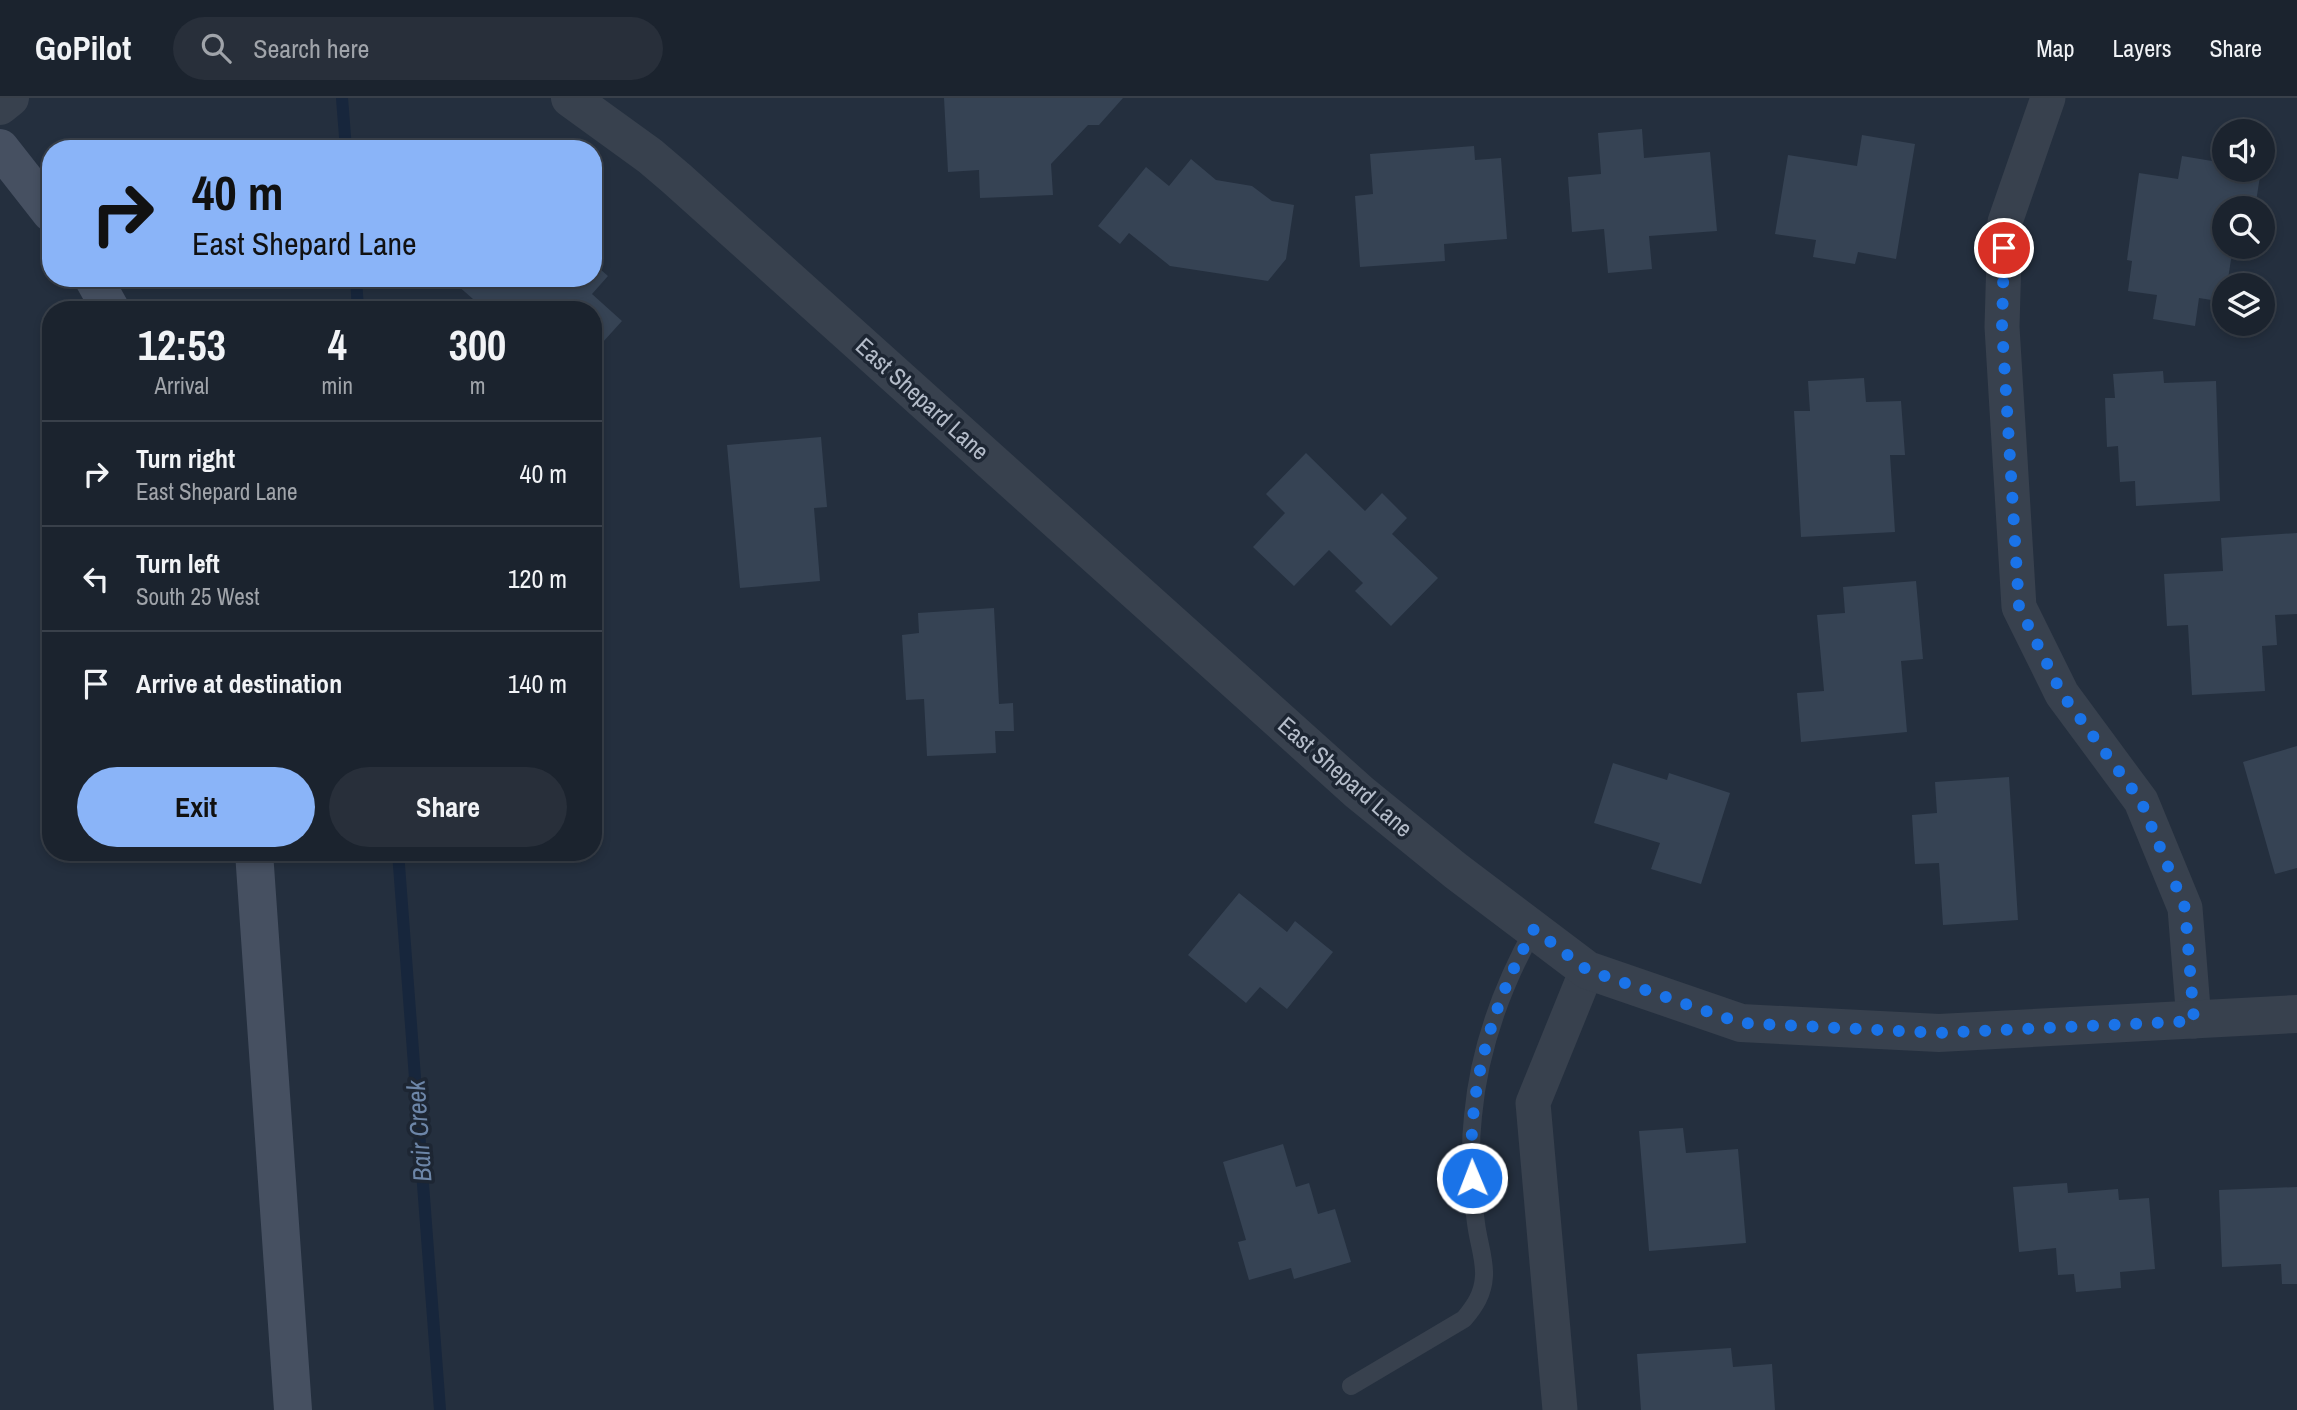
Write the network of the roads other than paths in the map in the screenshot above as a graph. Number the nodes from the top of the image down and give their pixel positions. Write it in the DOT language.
graph roads {
  1 [pos="10,98"];
  2 [pos="570,98"];
  3 [pos="2048,98"];
  4 [pos="0,106"];
  5 [pos="0,148"];
  6 [pos="42,202"];
  7 [pos="255,861"];
  8 [pos="1534,929"];
  9 [pos="1587,970"];
  10 [pos="2297,1014"];
  11 [pos="2194,1021"];
  12 [pos="1351,1386"];
  13 [pos="293,1410"];
  14 [pos="1560,1410"];
  1 -- 4 [label="street"];
  2 -- 8 [label="street, East Shepard Lane"];
  3 -- 11 [label="street"];
  5 -- 6 [label="main road"];
  7 -- 13 [label="main road"];
  8 -- 9 [label="street, East Shepard Lane"];
  8 -- 12 [label="lane"];
  9 -- 11 [label="street, East Shepard Lane"];
  9 -- 14 [label="street"];
  10 -- 11 [label="street, East Shepard Lane"];
}
